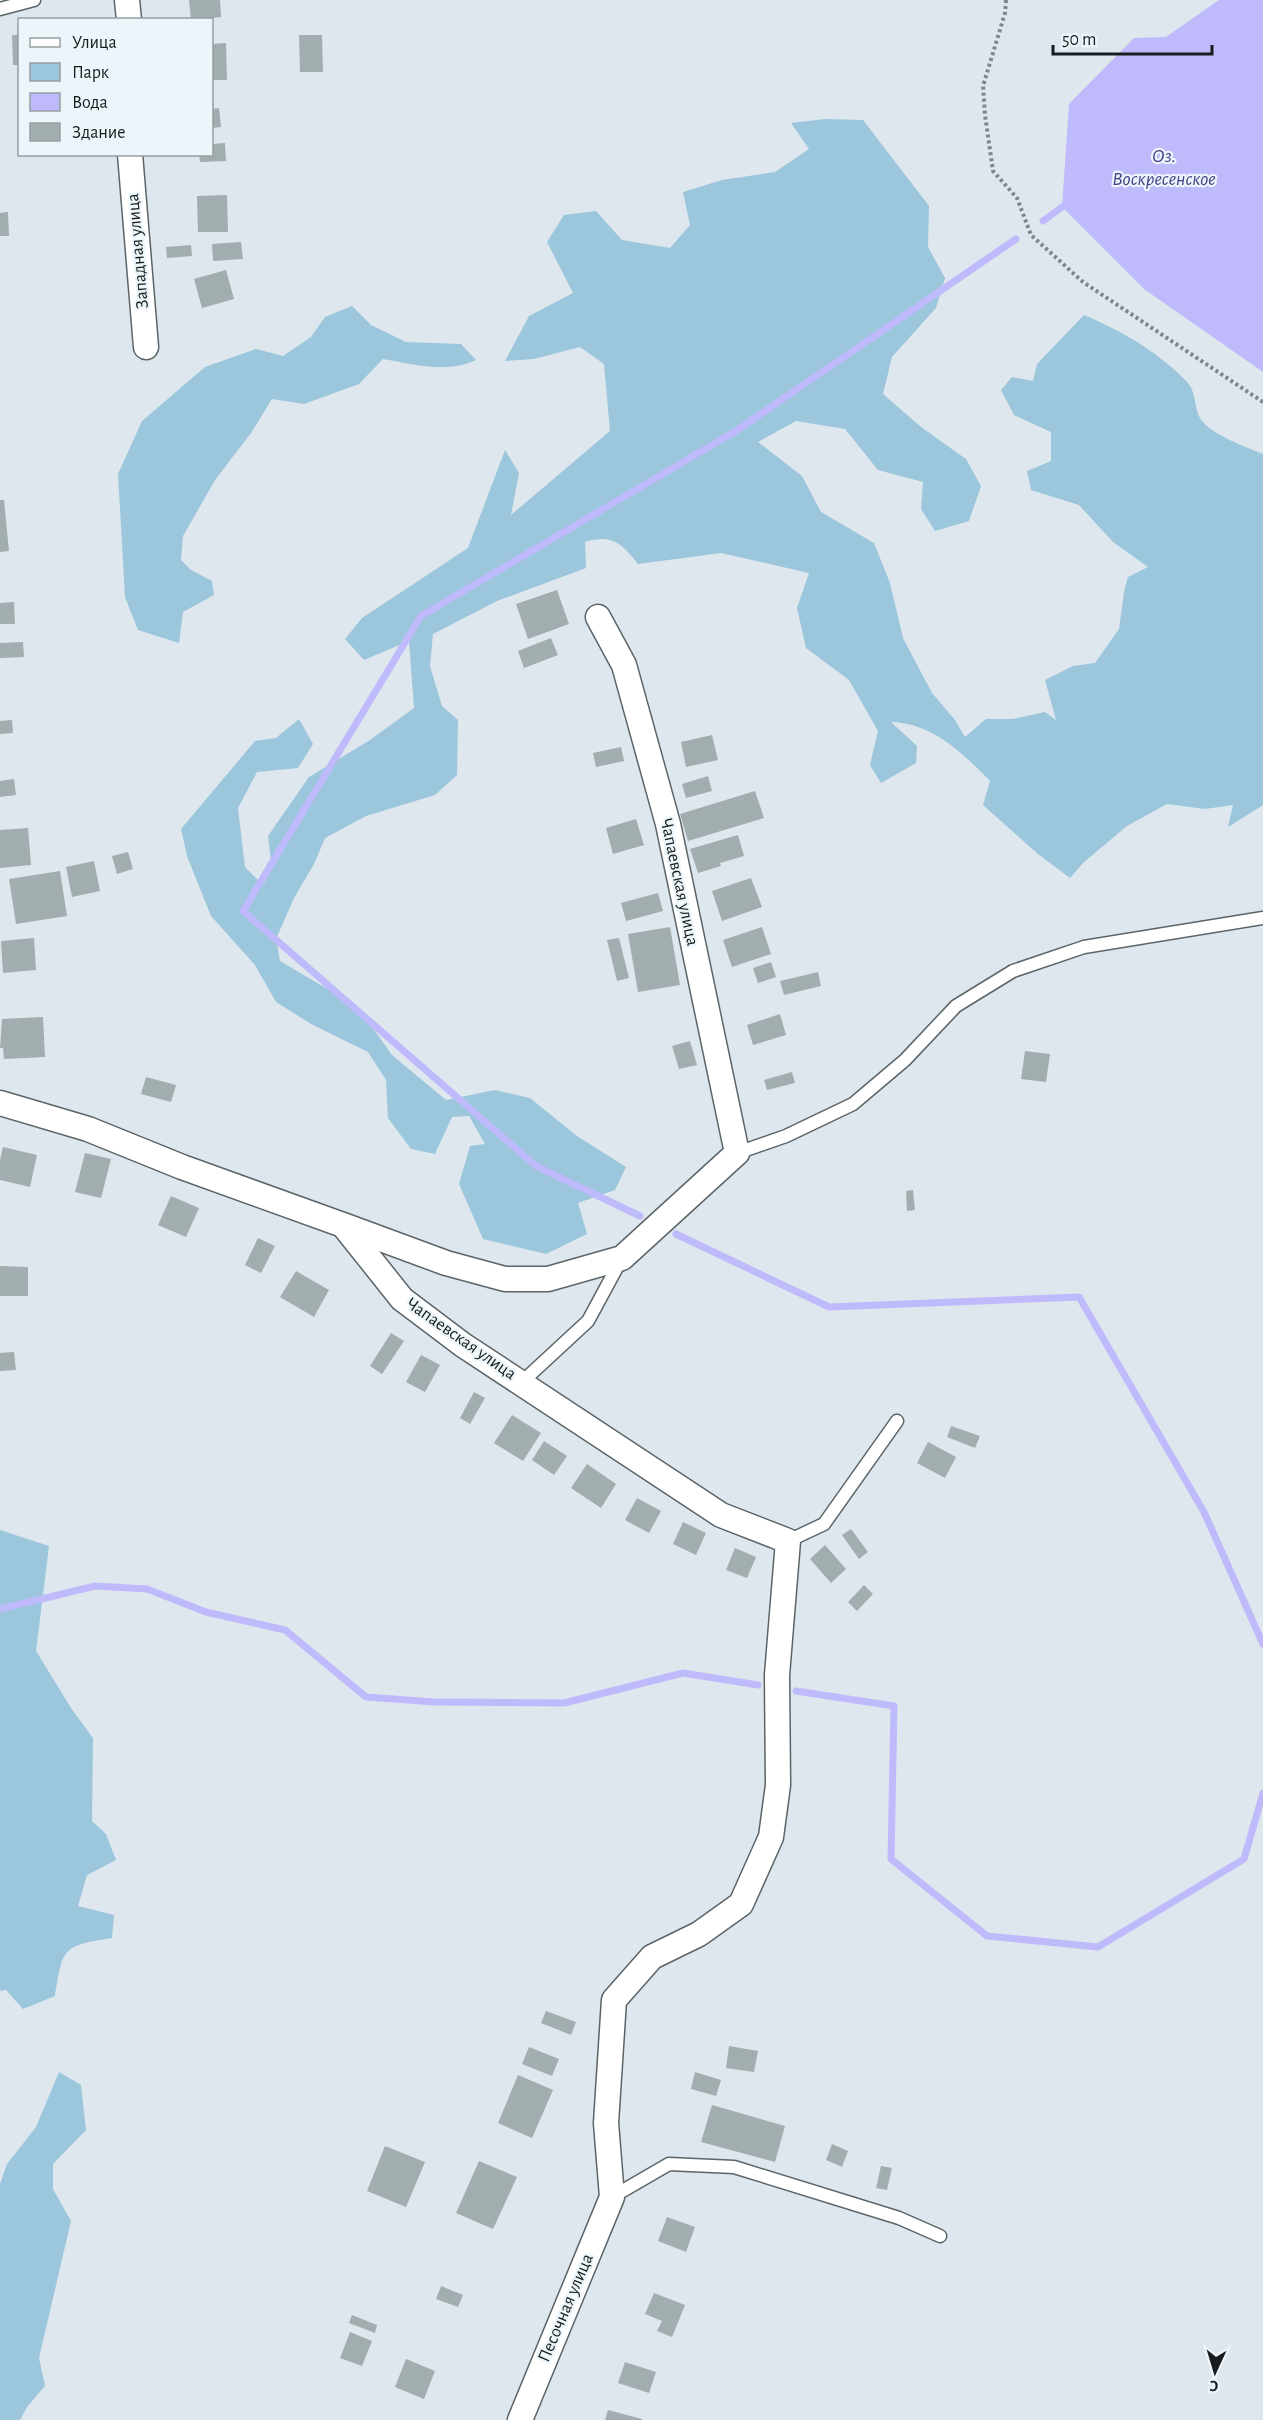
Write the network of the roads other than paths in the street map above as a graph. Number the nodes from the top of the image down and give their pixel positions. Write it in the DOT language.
graph roads {
  1 [pos="34,0"];
  2 [pos="126,0"];
  3 [pos="0,9"];
  4 [pos="129,18"];
  5 [pos="130,156"];
  6 [pos="146,348"];
  7 [pos="598,617"];
  8 [pos="1263,918"];
  9 [pos="0,1103"];
  10 [pos="737,1153"];
  11 [pos="343,1225"];
  12 [pos="622,1258"];
  13 [pos="522,1382"];
  14 [pos="897,1421"];
  15 [pos="788,1541"];
  16 [pos="612,2197"];
  17 [pos="939,2236"];
  18 [pos="520,2420"];
  1 -- 3 [label="lane"];
  2 -- 4 [label="street"];
  5 -- 6 [label="street, Западная улица"];
  7 -- 10 [label="street, Чапаевская улица"];
  8 -- 10 [label="lane"];
  9 -- 11 [label="street"];
  10 -- 12 [label="street"];
  11 -- 12 [label="street"];
  11 -- 13 [label="street, Чапаевская улица"];
  12 -- 13 [label="lane"];
  13 -- 15 [label="street, Чапаевская улица"];
  14 -- 15 [label="lane"];
  15 -- 16 [label="street"];
  16 -- 17 [label="lane"];
  16 -- 18 [label="street, Песочная улица"];
}
